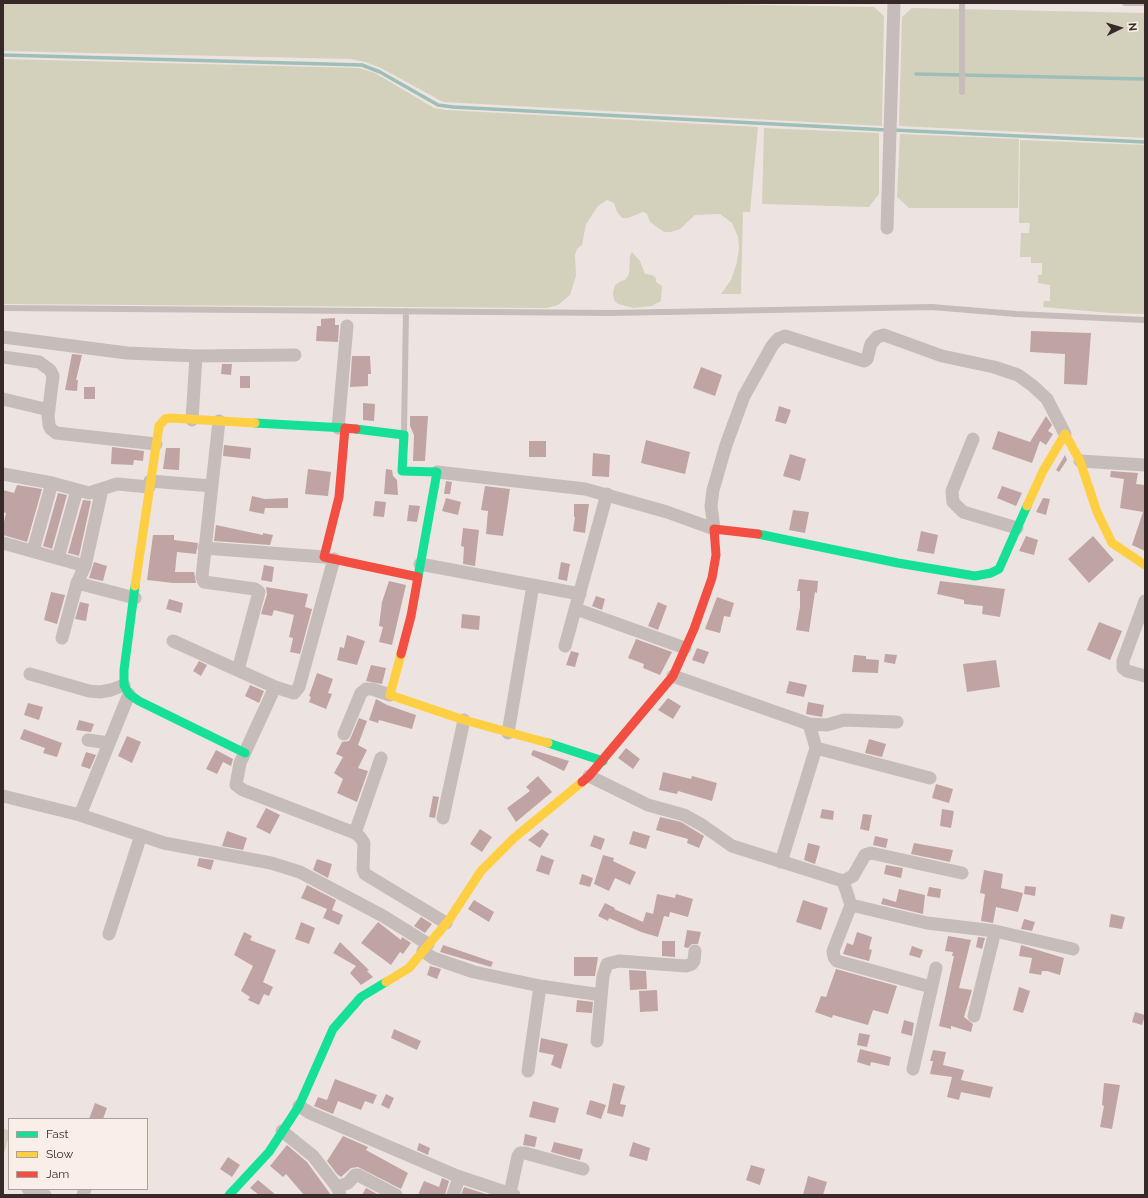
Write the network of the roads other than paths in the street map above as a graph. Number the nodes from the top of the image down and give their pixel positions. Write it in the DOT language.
graph roads {
  1 [pos="894,3"];
  2 [pos="962,3"];
  3 [pos="1125,3"];
  4 [pos="1145,3"];
  5 [pos="962,92"];
  6 [pos="887,228"];
  7 [pos="3,308"];
  8 [pos="406,311"];
  9 [pos="1145,320"];
  10 [pos="347,326"];
  11 [pos="3,338"];
  12 [pos="196,356"];
  13 [pos="295,356"];
  14 [pos="3,357"];
  15 [pos="3,399"];
  16 [pos="49,410"];
  17 [pos="192,420"];
  18 [pos="219,421"];
  19 [pos="342,428"];
  20 [pos="1065,434"];
  21 [pos="404,435"];
  22 [pos="973,438"];
  23 [pos="156,444"];
  24 [pos="1080,461"];
  25 [pos="1145,465"];
  26 [pos="437,472"];
  27 [pos="3,475"];
  28 [pos="52,483"];
  29 [pos="150,484"];
  30 [pos="212,486"];
  31 [pos="102,489"];
  32 [pos="77,490"];
  33 [pos="607,494"];
  34 [pos="1017,528"];
  35 [pos="714,529"];
  36 [pos="3,543"];
  37 [pos="204,548"];
  38 [pos="33,551"];
  39 [pos="58,558"];
  40 [pos="329,558"];
  41 [pos="1145,565"];
  42 [pos="85,566"];
  43 [pos="419,570"];
  44 [pos="77,583"];
  45 [pos="533,585"];
  46 [pos="580,594"];
  47 [pos="135,598"];
  48 [pos="1145,601"];
  49 [pos="576,608"];
  50 [pos="62,638"];
  51 [pos="172,641"];
  52 [pos="565,646"];
  53 [pos="685,648"];
  54 [pos="238,670"];
  55 [pos="30,674"];
  56 [pos="673,676"];
  57 [pos="1145,676"];
  58 [pos="275,687"];
  59 [pos="127,690"];
  60 [pos="390,695"];
  61 [pos="464,720"];
  62 [pos="897,722"];
  63 [pos="810,724"];
  64 [pos="344,734"];
  65 [pos="508,734"];
  66 [pos="88,740"];
  67 [pos="109,743"];
  68 [pos="816,748"];
  69 [pos="245,753"];
  70 [pos="381,758"];
  71 [pos="603,761"];
  72 [pos="589,776"];
  73 [pos="930,778"];
  74 [pos="3,796"];
  75 [pos="80,815"];
  76 [pos="443,818"];
  77 [pos="354,833"];
  78 [pos="141,835"];
  79 [pos="781,862"];
  80 [pos="962,873"];
  81 [pos="843,881"];
  82 [pos="851,905"];
  83 [pos="446,923"];
  84 [pos="995,931"];
  85 [pos="108,934"];
  86 [pos="426,947"];
  87 [pos="1072,949"];
  88 [pos="695,951"];
  89 [pos="936,968"];
  90 [pos="540,986"];
  91 [pos="931,987"];
  92 [pos="601,995"];
  93 [pos="974,1016"];
  94 [pos="598,1041"];
  95 [pos="913,1069"];
  96 [pos="528,1071"];
  97 [pos="299,1106"];
  98 [pos="282,1132"];
  99 [pos="583,1169"];
  100 [pos="457,1176"];
  101 [pos="31,1190"];
  102 [pos="339,1191"];
  103 [pos="236,1193"];
  104 [pos="512,1194"];
  105 [pos="45,1195"];
  106 [pos="396,1195"];
  107 [pos="453,1195"];
  1 -- 6 [label="street"];
  2 -- 5 [label="lane"];
  3 -- 4 [label="lane"];
  7 -- 8 [label="lane"];
  8 -- 9 [label="lane"];
  8 -- 21 [label="lane"];
  10 -- 19 [label="street"];
  11 -- 12 [label="street"];
  12 -- 13 [label="street"];
  12 -- 17 [label="street"];
  14 -- 16 [label="street"];
  15 -- 16 [label="street"];
  16 -- 23 [label="street"];
  17 -- 18 [label="street"];
  17 -- 23 [label="street"];
  18 -- 19 [label="street"];
  18 -- 30 [label="street"];
  19 -- 21 [label="street"];
  19 -- 40 [label="street"];
  20 -- 24 [label="street"];
  20 -- 34 [label="street"];
  20 -- 35 [label="street"];
  21 -- 26 [label="street"];
  22 -- 34 [label="street"];
  23 -- 29 [label="street"];
  24 -- 25 [label="street"];
  24 -- 41 [label="street"];
  26 -- 33 [label="street"];
  26 -- 43 [label="street"];
  27 -- 28 [label="street"];
  28 -- 32 [label="street"];
  28 -- 38 [label="street"];
  29 -- 30 [label="street"];
  29 -- 31 [label="street"];
  29 -- 47 [label="street"];
  30 -- 37 [label="street"];
  31 -- 32 [label="street"];
  31 -- 42 [label="street"];
  32 -- 39 [label="street"];
  33 -- 35 [label="street"];
  33 -- 46 [label="street"];
  34 -- 35 [label="street"];
  35 -- 53 [label="street"];
  36 -- 38 [label="street"];
  37 -- 40 [label="street"];
  37 -- 54 [label="street"];
  38 -- 39 [label="street"];
  39 -- 42 [label="street"];
  40 -- 43 [label="street"];
  40 -- 58 [label="street"];
  42 -- 44 [label="street"];
  43 -- 45 [label="street"];
  43 -- 60 [label="street"];
  44 -- 47 [label="street"];
  44 -- 50 [label="street"];
  45 -- 46 [label="street"];
  45 -- 65 [label="street"];
  46 -- 49 [label="street"];
  47 -- 59 [label="street"];
  48 -- 57 [label="street"];
  49 -- 52 [label="street"];
  49 -- 53 [label="street"];
  51 -- 54 [label="street"];
  53 -- 56 [label="street"];
  54 -- 58 [label="street"];
  55 -- 59 [label="street"];
  56 -- 63 [label="street"];
  56 -- 71 [label="street"];
  58 -- 69 [label="street"];
  59 -- 67 [label="street"];
  59 -- 69 [label="street"];
  60 -- 61 [label="street"];
  60 -- 64 [label="street"];
  61 -- 65 [label="street"];
  61 -- 76 [label="street"];
  62 -- 63 [label="street"];
  63 -- 68 [label="street"];
  65 -- 71 [label="street"];
  66 -- 67 [label="street"];
  67 -- 75 [label="street"];
  68 -- 73 [label="street"];
  68 -- 79 [label="street"];
  69 -- 77 [label="street"];
  70 -- 77 [label="street"];
  71 -- 72 [label="street"];
  72 -- 79 [label="street"];
  72 -- 83 [label="street"];
  74 -- 75 [label="street"];
  75 -- 78 [label="street"];
  77 -- 83 [label="street"];
  78 -- 85 [label="street"];
  78 -- 86 [label="street"];
  79 -- 81 [label="street"];
  80 -- 81 [label="street"];
  81 -- 82 [label="street"];
  82 -- 84 [label="street"];
  82 -- 91 [label="street"];
  83 -- 86 [label="street"];
  84 -- 87 [label="street"];
  84 -- 93 [label="street"];
  86 -- 90 [label="street"];
  86 -- 97 [label="street"];
  88 -- 92 [label="street"];
  89 -- 91 [label="street"];
  90 -- 92 [label="street"];
  90 -- 96 [label="street"];
  91 -- 95 [label="street"];
  92 -- 94 [label="street"];
  97 -- 98 [label="street"];
  97 -- 100 [label="street"];
  98 -- 102 [label="street"];
  98 -- 103 [label="street"];
  99 -- 104 [label="street"];
  100 -- 104 [label="street"];
  100 -- 107 [label="street"];
  101 -- 105 [label="street"];
  102 -- 106 [label="street"];
}
